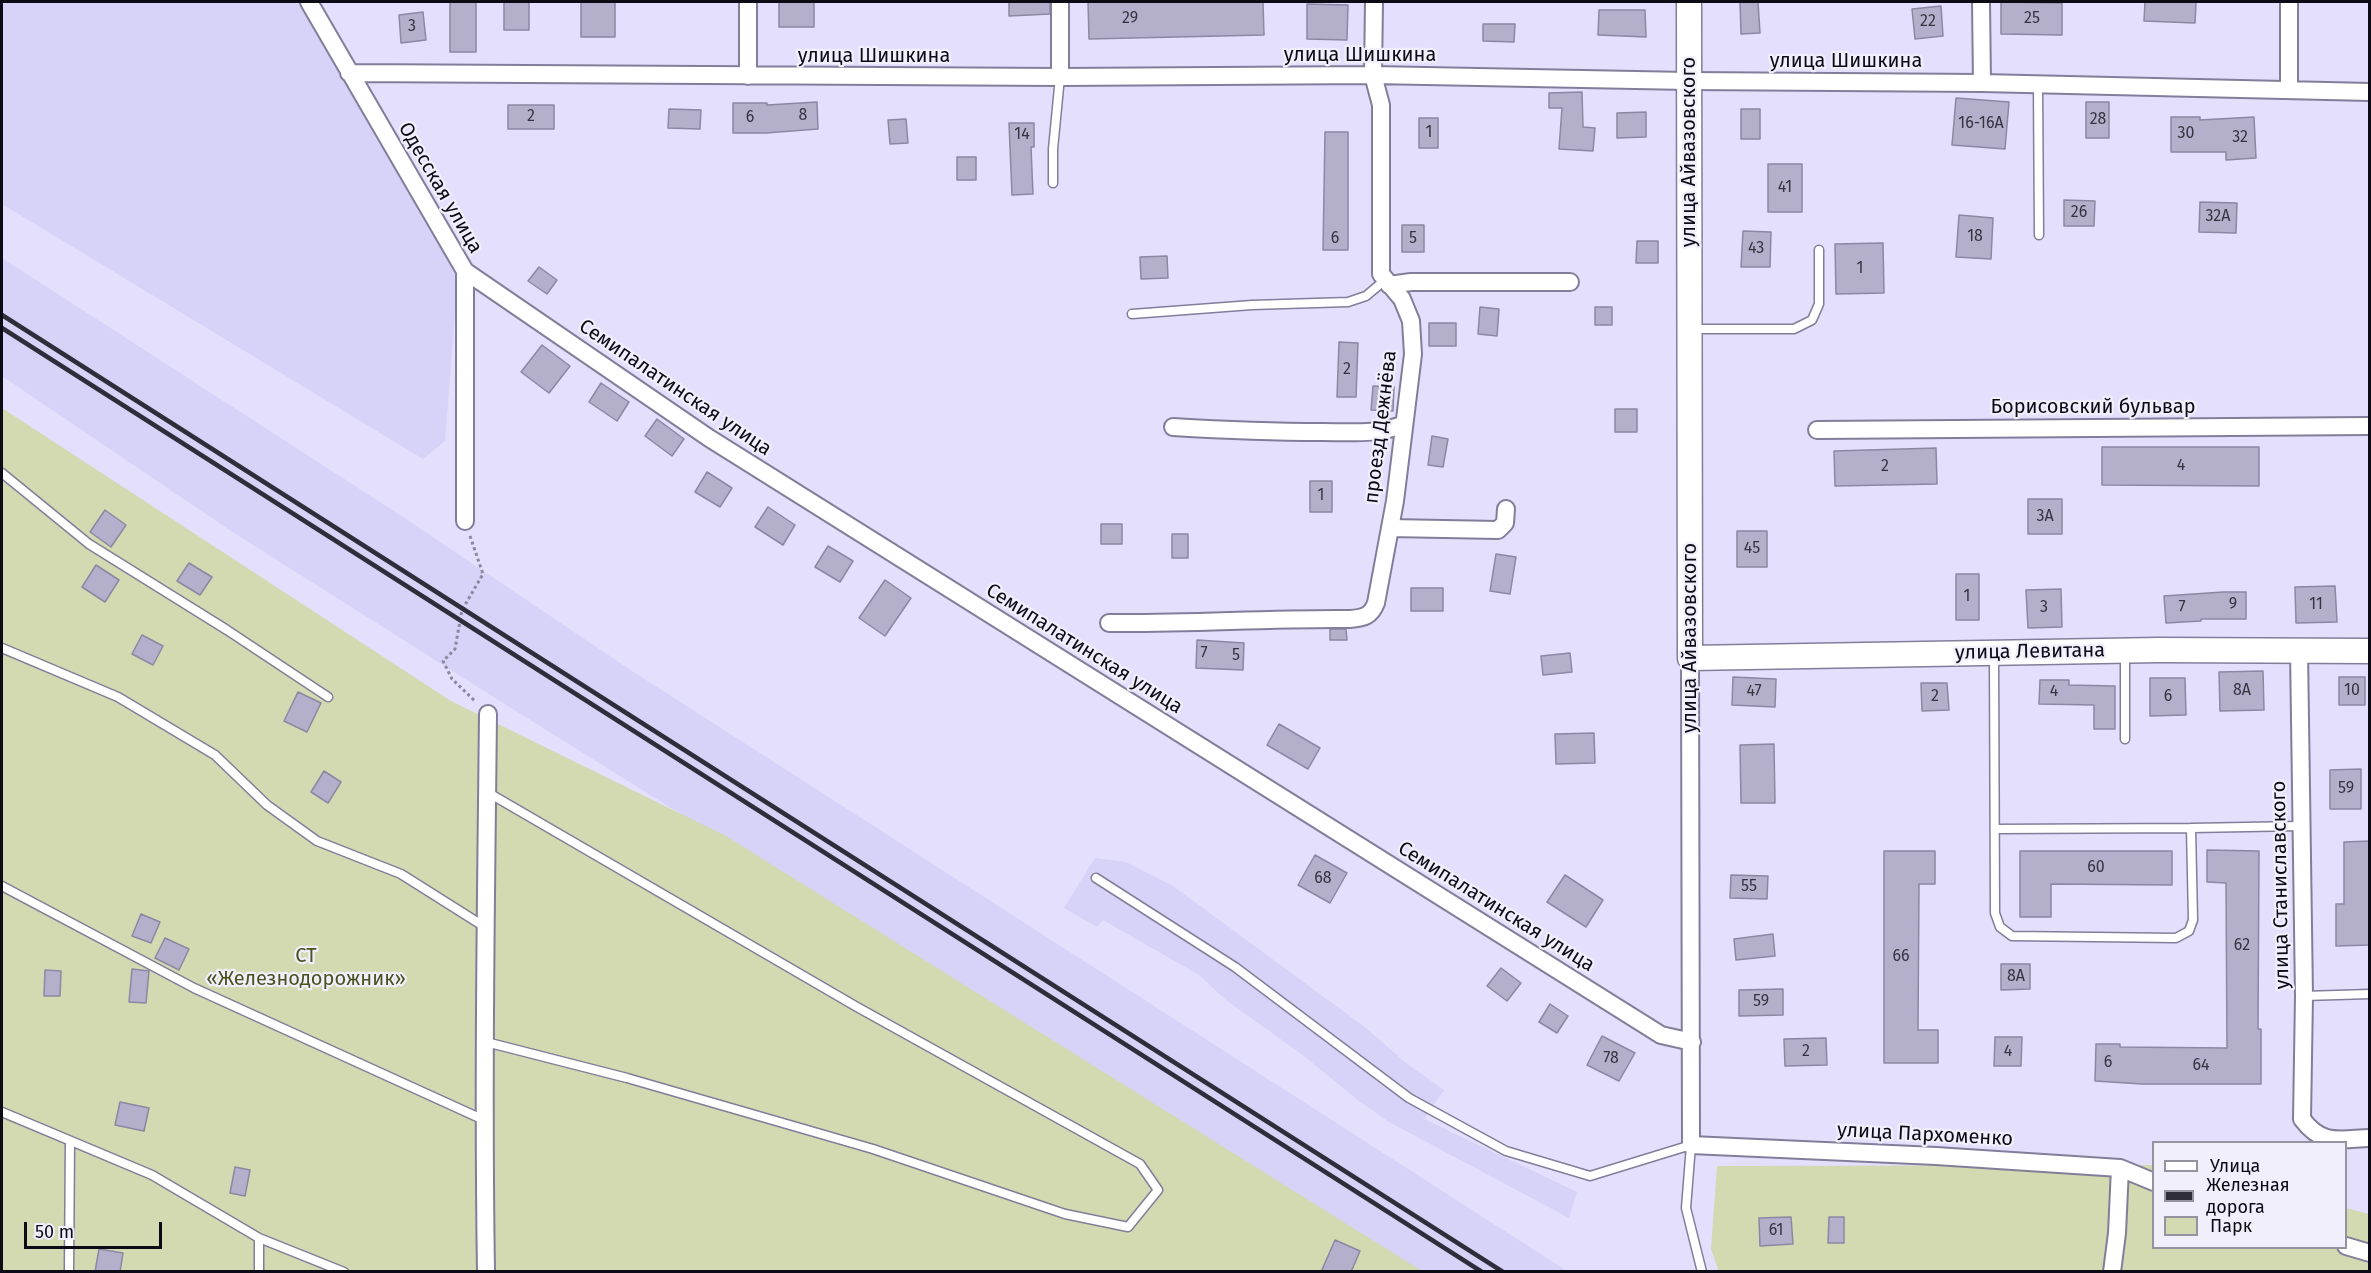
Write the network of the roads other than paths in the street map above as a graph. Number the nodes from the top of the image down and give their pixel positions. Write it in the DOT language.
graph roads {
  1 [pos="309,2"];
  2 [pos="748,2"];
  3 [pos="1060,2"];
  4 [pos="1374,2"];
  5 [pos="1689,2"];
  6 [pos="1981,2"];
  7 [pos="2289,2"];
  8 [pos="350,73"];
  9 [pos="1373,75"];
  10 [pos="748,76"];
  11 [pos="1060,77"];
  12 [pos="1688,81"];
  13 [pos="1982,83"];
  14 [pos="2038,85"];
  15 [pos="2289,90"];
  16 [pos="2370,92"];
  17 [pos="1053,183"];
  18 [pos="2039,235"];
  19 [pos="1818,250"];
  20 [pos="465,271"];
  21 [pos="1387,282"];
  22 [pos="1570,282"];
  23 [pos="1132,314"];
  24 [pos="1689,329"];
  25 [pos="1404,424"];
  26 [pos="2370,426"];
  27 [pos="1173,427"];
  28 [pos="1816,430"];
  29 [pos="2,473"];
  30 [pos="1506,509"];
  31 [pos="465,521"];
  32 [pos="1390,528"];
  33 [pos="1109,623"];
  34 [pos="2,648"];
  35 [pos="2125,650"];
  36 [pos="2300,650"];
  37 [pos="2370,651"];
  38 [pos="1994,653"];
  39 [pos="1690,658"];
  40 [pos="328,697"];
  41 [pos="488,714"];
  42 [pos="2125,739"];
  43 [pos="487,792"];
  44 [pos="2301,826"];
  45 [pos="2191,828"];
  46 [pos="1996,829"];
  47 [pos="1096,878"];
  48 [pos="2,886"];
  49 [pos="486,927"];
  50 [pos="2370,994"];
  51 [pos="2304,996"];
  52 [pos="486,1042"];
  53 [pos="1692,1042"];
  54 [pos="2,1112"];
  55 [pos="484,1120"];
  56 [pos="2370,1138"];
  57 [pos="70,1141"];
  58 [pos="1691,1145"];
  59 [pos="2120,1168"];
  60 [pos="2152,1181"];
  61 [pos="259,1238"];
  62 [pos="2347,1246"];
  63 [pos="2370,1253"];
  64 [pos="69,1272"];
  65 [pos="259,1272"];
  66 [pos="344,1272"];
  67 [pos="486,1272"];
  68 [pos="1702,1272"];
  69 [pos="2112,1272"];
  1 -- 8 [label="street, Одесская улица"];
  2 -- 10 [label="street"];
  3 -- 11 [label="street"];
  4 -- 9 [label="street, проезд Дежнёва"];
  5 -- 12 [label="street, улица Айвазовского"];
  6 -- 13 [label="street"];
  7 -- 15 [label="street"];
  8 -- 10 [label="street, улица Шишкина"];
  8 -- 20 [label="street, Одесская улица"];
  9 -- 11 [label="street, улица Шишкина"];
  9 -- 12 [label="street, улица Шишкина"];
  9 -- 21 [label="street, проезд Дежнёва"];
  10 -- 11 [label="street, улица Шишкина"];
  11 -- 17 [label="lane"];
  12 -- 13 [label="street, улица Шишкина"];
  12 -- 24 [label="street, улица Айвазовского"];
  13 -- 14 [label="street, улица Шишкина"];
  14 -- 15 [label="street, улица Шишкина"];
  14 -- 18 [label="lane"];
  15 -- 16 [label="street, улица Шишкина"];
  19 -- 24 [label="lane"];
  20 -- 31 [label="street, Одесская улица"];
  20 -- 53 [label="street, Семипалатинская улица"];
  21 -- 22 [label="street"];
  21 -- 23 [label="lane"];
  21 -- 25 [label="street, проезд Дежнёва"];
  24 -- 39 [label="street, улица Айвазовского"];
  25 -- 27 [label="street"];
  25 -- 32 [label="street, проезд Дежнёва"];
  26 -- 28 [label="street, Борисовский бульвар"];
  29 -- 40 [label="lane"];
  30 -- 32 [label="street"];
  32 -- 33 [label="street, проезд Дежнёва"];
  34 -- 49 [label="lane"];
  35 -- 36 [label="street, улица Левитана"];
  35 -- 38 [label="street, улица Левитана"];
  35 -- 42 [label="lane"];
  36 -- 37 [label="street, улица Левитана"];
  36 -- 44 [label="street, улица Станиславского"];
  38 -- 39 [label="street, улица Левитана"];
  38 -- 46 [label="lane"];
  39 -- 53 [label="street, улица Айвазовского"];
  41 -- 43 [label="street"];
  43 -- 49 [label="street"];
  43 -- 52 [label="lane"];
  44 -- 45 [label="lane"];
  44 -- 51 [label="street, улица Станиславского"];
  45 -- 46 [label="lane"];
  45 -- 46 [label="lane"];
  47 -- 58 [label="lane"];
  48 -- 55 [label="lane"];
  49 -- 52 [label="street"];
  50 -- 51 [label="lane"];
  51 -- 56 [label="street, улица Станиславского"];
  52 -- 55 [label="street"];
  53 -- 58 [label="street, улица Айвазовского"];
  54 -- 57 [label="lane"];
  55 -- 67 [label="street"];
  57 -- 61 [label="lane"];
  57 -- 64 [label="lane"];
  58 -- 59 [label="street, улица Пархоменко"];
  58 -- 68 [label="lane, улица Айвазовского"];
  59 -- 60 [label="street, улица Пархоменко"];
  59 -- 69 [label="street"];
  61 -- 65 [label="lane"];
  61 -- 66 [label="lane"];
  62 -- 63 [label="street"];
}
